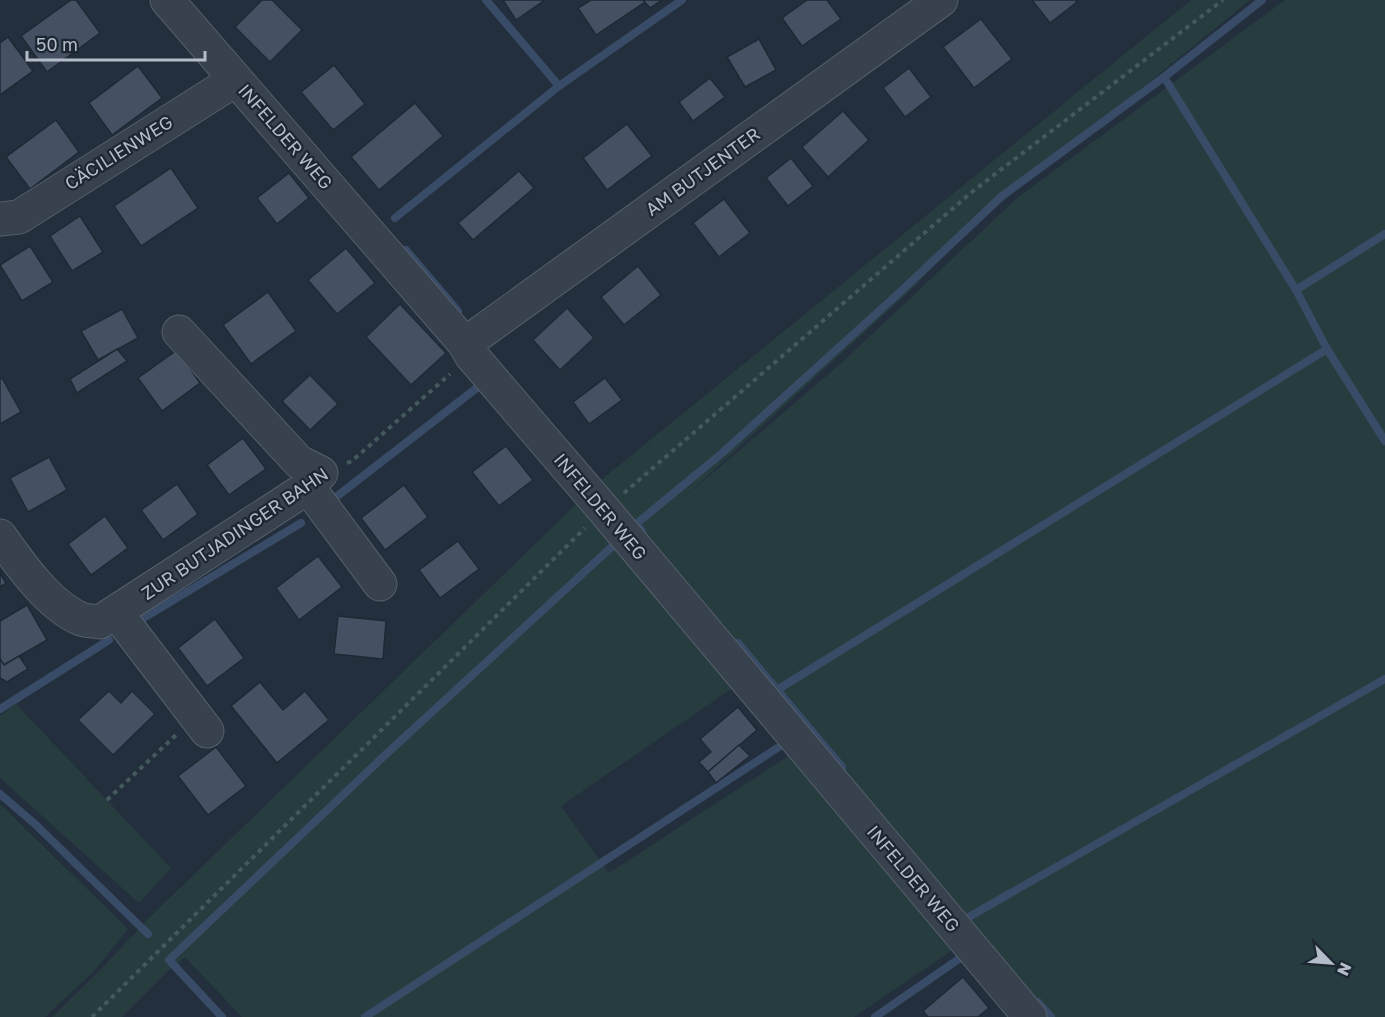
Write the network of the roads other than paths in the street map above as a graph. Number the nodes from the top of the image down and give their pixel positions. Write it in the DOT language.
graph roads {
  1 [pos="167,0"];
  2 [pos="941,0"];
  3 [pos="235,80"];
  4 [pos="0,219"];
  5 [pos="179,332"];
  6 [pos="468,349"];
  7 [pos="314,480"];
  8 [pos="0,536"];
  9 [pos="380,584"];
  10 [pos="116,612"];
  11 [pos="201,724"];
  12 [pos="1030,1017"];
  1 -- 3 [label="street, INFELDER WEG"];
  2 -- 6 [label="street, AM BUTJENTER"];
  3 -- 4 [label="street, CÄCILIENWEG"];
  3 -- 6 [label="street, INFELDER WEG"];
  5 -- 7 [label="street"];
  6 -- 12 [label="street, INFELDER WEG"];
  7 -- 9 [label="street"];
  7 -- 10 [label="street, ZUR BUTJADINGER BAHN"];
  8 -- 10 [label="street, ZUR BUTJADINGER BAHN"];
  10 -- 11 [label="street"];
}
